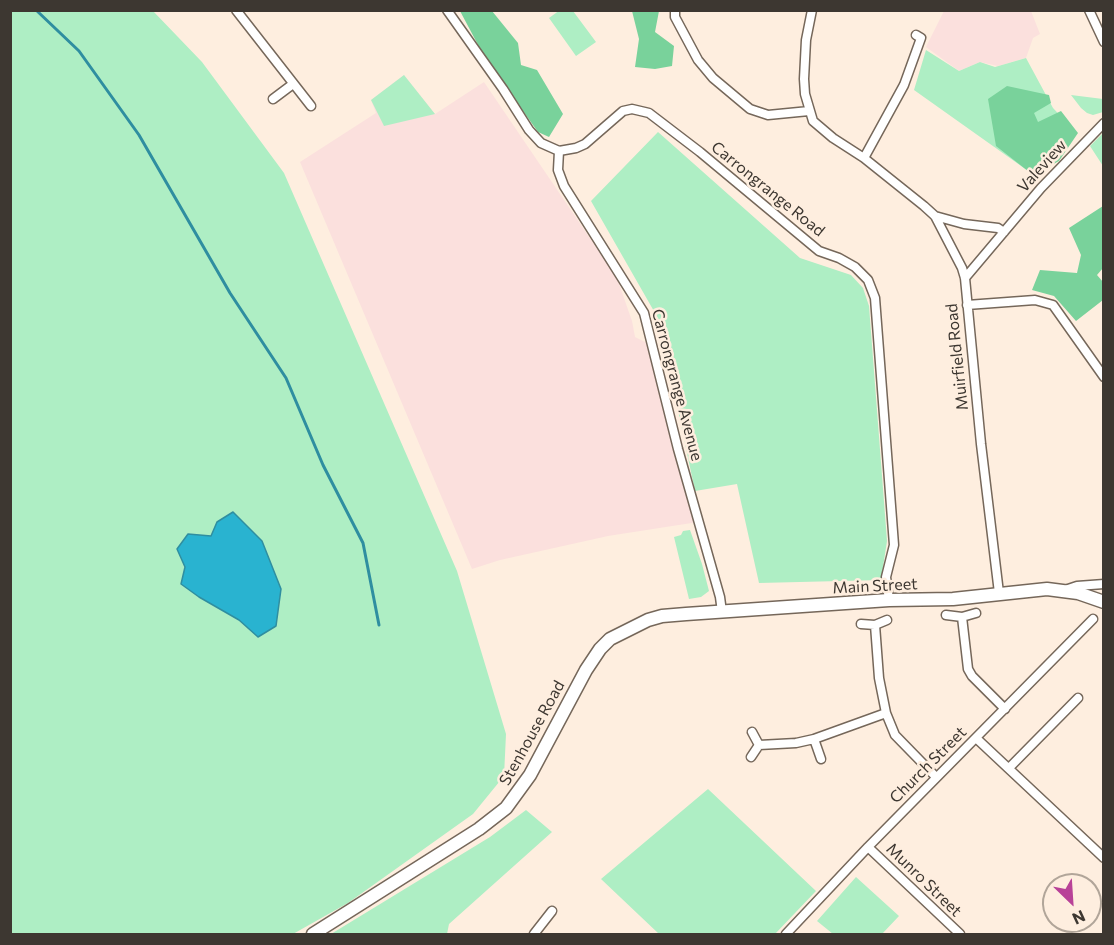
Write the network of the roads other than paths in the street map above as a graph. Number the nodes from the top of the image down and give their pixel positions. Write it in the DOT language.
graph roads {
  1 [pos="236,10"];
  2 [pos="447,10"];
  3 [pos="675,10"];
  4 [pos="812,10"];
  5 [pos="1089,10"];
  6 [pos="916,35"];
  7 [pos="1104,42"];
  8 [pos="293,84"];
  9 [pos="273,99"];
  10 [pos="311,106"];
  11 [pos="809,111"];
  12 [pos="1104,123"];
  13 [pos="559,151"];
  14 [pos="864,158"];
  15 [pos="934,216"];
  16 [pos="1004,232"];
  17 [pos="965,278"];
  18 [pos="967,305"];
  19 [pos="1104,377"];
  20 [pos="1104,584"];
  21 [pos="1065,590"];
  22 [pos="999,593"];
  23 [pos="889,600"];
  24 [pos="1104,602"];
  25 [pos="722,612"];
  26 [pos="976,613"];
  27 [pos="686,614"];
  28 [pos="946,615"];
  29 [pos="962,616"];
  30 [pos="1093,619"];
  31 [pos="887,620"];
  32 [pos="861,624"];
  33 [pos="875,625"];
  34 [pos="1078,698"];
  35 [pos="1005,709"];
  36 [pos="886,713"];
  37 [pos="752,732"];
  38 [pos="976,738"];
  39 [pos="814,739"];
  40 [pos="759,745"];
  41 [pos="751,757"];
  42 [pos="820,759"];
  43 [pos="1009,768"];
  44 [pos="936,777"];
  45 [pos="868,847"];
  46 [pos="1104,858"];
  47 [pos="552,911"];
  48 [pos="313,934"];
  49 [pos="534,934"];
  50 [pos="786,934"];
  51 [pos="960,934"];
  1 -- 8 [label="street"];
  2 -- 13 [label="street"];
  3 -- 11 [label="street"];
  4 -- 11 [label="street"];
  5 -- 7 [label="street"];
  6 -- 14 [label="street"];
  8 -- 9 [label="street"];
  8 -- 10 [label="street"];
  11 -- 14 [label="street, Muirfield Road"];
  12 -- 16 [label="street, Valeview"];
  13 -- 23 [label="street, Carrongrange Road"];
  13 -- 25 [label="street, Carrongrange Avenue"];
  14 -- 15 [label="street, Muirfield Road"];
  15 -- 16 [label="street"];
  15 -- 17 [label="street, Muirfield Road"];
  16 -- 17 [label="street, Valeview"];
  17 -- 18 [label="street, Muirfield Road"];
  18 -- 19 [label="street"];
  18 -- 22 [label="street, Muirfield Road"];
  20 -- 21 [label="street, Main Street"];
  21 -- 22 [label="street, Main Street"];
  21 -- 24 [label="street, Main Street"];
  22 -- 23 [label="street, Main Street"];
  23 -- 25 [label="street, Main Street"];
  25 -- 27 [label="street, Main Street"];
  26 -- 29 [label="street"];
  27 -- 48 [label="street, Stenhouse Road"];
  28 -- 29 [label="street"];
  29 -- 35 [label="street"];
  30 -- 35 [label="street, Church Street"];
  31 -- 33 [label="street"];
  32 -- 33 [label="street"];
  33 -- 36 [label="street"];
  34 -- 43 [label="street"];
  35 -- 38 [label="street, Church Street"];
  36 -- 39 [label="street"];
  36 -- 44 [label="street"];
  37 -- 40 [label="street"];
  38 -- 43 [label="street"];
  38 -- 44 [label="street, Church Street"];
  39 -- 40 [label="street"];
  39 -- 42 [label="street"];
  40 -- 41 [label="street"];
  43 -- 46 [label="street"];
  44 -- 45 [label="street, Church Street"];
  45 -- 50 [label="street, Church Street"];
  45 -- 51 [label="street, Munro Street"];
  47 -- 49 [label="street"];
}
